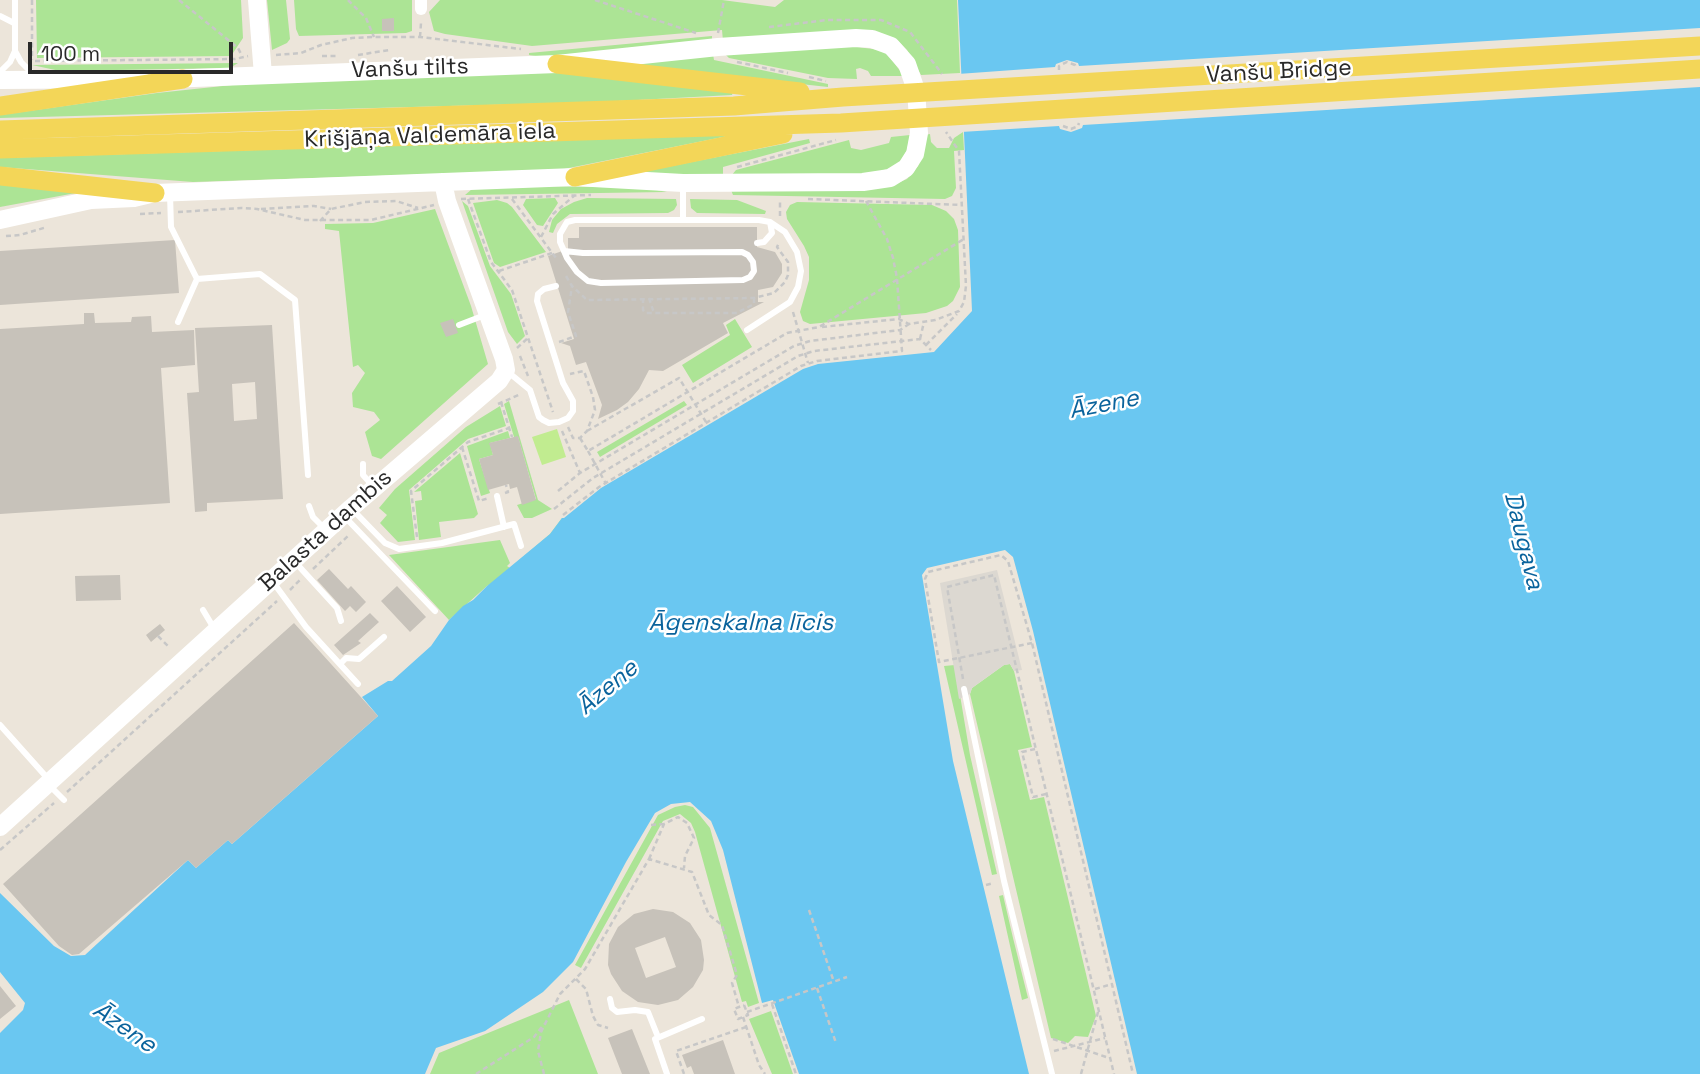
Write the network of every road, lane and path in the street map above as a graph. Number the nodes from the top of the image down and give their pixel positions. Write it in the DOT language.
graph roads {
  1 [pos="15,0"];
  2 [pos="32,0"];
  3 [pos="179,0"];
  4 [pos="257,0"];
  5 [pos="348,0"];
  6 [pos="595,0"];
  7 [pos="724,0"];
  8 [pos="0,16"];
  9 [pos="14,23"];
  10 [pos="717,33"];
  11 [pos="699,34"];
  12 [pos="374,37"];
  13 [pos="1700,46"];
  14 [pos="523,49"];
  15 [pos="389,50"];
  16 [pos="15,51"];
  17 [pos="362,54"];
  18 [pos="261,55"];
  19 [pos="340,55"];
  20 [pos="242,56"];
  21 [pos="322,56"];
  22 [pos="557,64"];
  23 [pos="1700,69"];
  24 [pos="0,72"];
  25 [pos="263,75"];
  26 [pos="43,79"];
  27 [pos="183,79"];
  28 [pos="0,80"];
  29 [pos="850,97"];
  30 [pos="0,106"];
  31 [pos="849,127"];
  32 [pos="0,130"];
  33 [pos="946,132"];
  34 [pos="0,149"];
  35 [pos="727,169"];
  36 [pos="0,176"];
  37 [pos="443,182"];
  38 [pos="683,183"];
  39 [pos="575,186"];
  40 [pos="162,192"];
  41 [pos="602,195"];
  42 [pos="511,197"];
  43 [pos="467,198"];
  44 [pos="780,198"];
  45 [pos="805,199"];
  46 [pos="447,201"];
  47 [pos="866,201"];
  48 [pos="962,205"];
  49 [pos="257,209"];
  50 [pos="331,209"];
  51 [pos="420,209"];
  52 [pos="170,213"];
  53 [pos="129,214"];
  54 [pos="683,219"];
  55 [pos="0,220"];
  56 [pos="320,221"];
  57 [pos="770,222"];
  58 [pos="55,224"];
  59 [pos="780,227"];
  60 [pos="0,236"];
  61 [pos="541,237"];
  62 [pos="964,239"];
  63 [pos="757,243"];
  64 [pos="564,251"];
  65 [pos="552,253"];
  66 [pos="560,265"];
  67 [pos="499,271"];
  68 [pos="566,275"];
  69 [pos="897,278"];
  70 [pos="197,279"];
  71 [pos="556,286"];
  72 [pos="572,286"];
  73 [pos="643,298"];
  74 [pos="649,298"];
  75 [pos="754,298"];
  76 [pos="790,302"];
  77 [pos="959,311"];
  78 [pos="654,313"];
  79 [pos="487,315"];
  80 [pos="899,319"];
  81 [pos="178,322"];
  82 [pos="924,322"];
  83 [pos="909,324"];
  84 [pos="459,326"];
  85 [pos="819,327"];
  86 [pos="747,330"];
  87 [pos="798,330"];
  88 [pos="900,330"];
  89 [pos="919,339"];
  90 [pos="564,340"];
  91 [pos="901,341"];
  92 [pos="802,343"];
  93 [pos="926,345"];
  94 [pos="931,349"];
  95 [pos="806,354"];
  96 [pos="809,363"];
  97 [pos="506,370"];
  98 [pos="544,387"];
  99 [pos="688,392"];
  100 [pos="508,398"];
  101 [pos="501,402"];
  102 [pos="695,404"];
  103 [pos="492,408"];
  104 [pos="701,414"];
  105 [pos="706,422"];
  106 [pos="509,428"];
  107 [pos="587,432"];
  108 [pos="512,438"];
  109 [pos="580,438"];
  110 [pos="462,447"];
  111 [pos="587,451"];
  112 [pos="363,464"];
  113 [pos="595,464"];
  114 [pos="601,473"];
  115 [pos="308,475"];
  116 [pos="606,482"];
  117 [pos="506,485"];
  118 [pos="374,487"];
  119 [pos="558,491"];
  120 [pos="497,496"];
  121 [pos="309,506"];
  122 [pos="554,509"];
  123 [pos="347,512"];
  124 [pos="563,516"];
  125 [pos="504,527"];
  126 [pos="356,528"];
  127 [pos="326,530"];
  128 [pos="521,546"];
  129 [pos="418,547"];
  130 [pos="294,561"];
  131 [pos="307,575"];
  132 [pos="271,580"];
  133 [pos="284,595"];
  134 [pos="203,610"];
  135 [pos="435,611"];
  136 [pos="341,621"];
  137 [pos="216,631"];
  138 [pos="158,636"];
  139 [pos="384,637"];
  140 [pos="1032,643"];
  141 [pos="1010,646"];
  142 [pos="170,648"];
  143 [pos="960,659"];
  144 [pos="340,664"];
  145 [pos="358,684"];
  146 [pos="964,689"];
  147 [pos="0,725"];
  148 [pos="1036,749"];
  149 [pos="49,782"];
  150 [pos="1046,794"];
  151 [pos="62,799"];
  152 [pos="664,824"];
  153 [pos="651,825"];
  154 [pos="0,827"];
  155 [pos="0,850"];
  156 [pos="649,859"];
  157 [pos="684,868"];
  158 [pos="809,910"];
  159 [pos="848,977"];
  160 [pos="576,979"];
  161 [pos="834,982"];
  162 [pos="1112,984"];
  163 [pos="817,988"];
  164 [pos="1094,990"];
  165 [pos="610,999"];
  166 [pos="772,1003"];
  167 [pos="739,1007"];
  168 [pos="1099,1009"];
  169 [pos="747,1012"];
  170 [pos="743,1017"];
  171 [pos="548,1018"];
  172 [pos="702,1019"];
  173 [pos="746,1027"];
  174 [pos="608,1028"];
  175 [pos="1043,1036"];
  176 [pos="658,1037"];
  177 [pos="1105,1038"];
  178 [pos="836,1042"];
  179 [pos="1090,1042"];
  180 [pos="1074,1047"];
  181 [pos="1087,1051"];
  182 [pos="1047,1053"];
  183 [pos="1110,1058"];
  184 [pos="476,1074"];
  185 [pos="544,1074"];
  186 [pos="667,1074"];
  187 [pos="684,1074"];
  188 [pos="765,1074"];
  189 [pos="796,1074"];
  190 [pos="1052,1074"];
  191 [pos="1081,1074"];
  192 [pos="1114,1074"];
  193 [pos="1133,1074"];
  1 -- 9 [label="lane"];
  2 -- 20 [label="path"];
  3 -- 20 [label="path"];
  4 -- 18 [label="street"];
  5 -- 12 [label="path"];
  6 -- 11 [label="path"];
  7 -- 10 [label="path"];
  8 -- 9 [label="lane"];
  9 -- 16 [label="lane"];
  12 -- 14 [label="path"];
  12 -- 18 [label="path"];
  13 -- 29 [label="main road, Vanšu Bridge"];
  15 -- 17 [label="path"];
  16 -- 24 [label="lane"];
  16 -- 26 [label="lane"];
  18 -- 20 [label="path"];
  18 -- 25 [label="street"];
  19 -- 21 [label="path"];
  22 -- 25 [label="street, Vanšu tilts"];
  22 -- 29 [label="main road"];
  22 -- 38 [label="street, Vanšu tilts"];
  23 -- 31 [label="main road, Vanšu Bridge"];
  25 -- 27 [label="street, Vanšu tilts"];
  26 -- 27 [label="street, Vanšu tilts"];
  26 -- 28 [label="street, Vanšu tilts"];
  27 -- 30 [label="main road"];
  29 -- 32 [label="main road, Krišjāņa Valdemāra iela"];
  31 -- 34 [label="main road, Krišjāņa Valdemāra iela"];
  31 -- 35 [label="path"];
  31 -- 39 [label="main road"];
  33 -- 48 [label="path"];
  36 -- 40 [label="main road"];
  37 -- 39 [label="street, Vanšu tilts"];
  37 -- 40 [label="street, Vanšu tilts"];
  37 -- 46 [label="street"];
  38 -- 39 [label="street, Vanšu tilts"];
  38 -- 54 [label="lane"];
  39 -- 41 [label="path"];
  39 -- 42 [label="path"];
  39 -- 61 [label="path"];
  40 -- 52 [label="lane"];
  40 -- 55 [label="street, Vanšu tilts"];
  42 -- 43 [label="path"];
  42 -- 61 [label="path"];
  43 -- 46 [label="path"];
  43 -- 67 [label="path"];
  44 -- 59 [label="path"];
  45 -- 47 [label="path"];
  46 -- 51 [label="path"];
  46 -- 79 [label="street"];
  47 -- 48 [label="path"];
  47 -- 69 [label="path"];
  48 -- 62 [label="path"];
  49 -- 50 [label="path"];
  49 -- 52 [label="path"];
  49 -- 56 [label="path"];
  50 -- 51 [label="path"];
  50 -- 56 [label="path"];
  51 -- 56 [label="path"];
  52 -- 53 [label="path"];
  52 -- 70 [label="lane"];
  54 -- 57 [label="lane"];
  54 -- 64 [label="lane"];
  57 -- 59 [label="lane"];
  57 -- 63 [label="lane"];
  58 -- 60 [label="path"];
  59 -- 75 [label="path"];
  59 -- 76 [label="lane"];
  61 -- 65 [label="path"];
  62 -- 69 [label="path"];
  62 -- 77 [label="path"];
  64 -- 64 [label="lane"];
  65 -- 66 [label="path"];
  65 -- 67 [label="path"];
  67 -- 98 [label="path"];
  68 -- 72 [label="path"];
  69 -- 80 [label="path"];
  69 -- 85 [label="path"];
  70 -- 81 [label="lane"];
  70 -- 115 [label="lane"];
  71 -- 97 [label="lane"];
  72 -- 73 [label="path"];
  72 -- 90 [label="path"];
  73 -- 74 [label="path"];
  73 -- 78 [label="path"];
  74 -- 75 [label="path"];
  74 -- 78 [label="path"];
  75 -- 78 [label="path"];
  76 -- 86 [label="lane"];
  76 -- 87 [label="path"];
  77 -- 82 [label="path"];
  77 -- 93 [label="path"];
  79 -- 84 [label="lane"];
  79 -- 97 [label="street"];
  80 -- 83 [label="path"];
  80 -- 85 [label="path"];
  80 -- 88 [label="path"];
  82 -- 83 [label="path"];
  82 -- 89 [label="path"];
  83 -- 88 [label="path"];
  85 -- 87 [label="path"];
  87 -- 92 [label="path"];
  87 -- 99 [label="path"];
  88 -- 91 [label="path"];
  88 -- 92 [label="path"];
  89 -- 91 [label="path"];
  89 -- 93 [label="path"];
  91 -- 95 [label="path"];
  91 -- 96 [label="path"];
  92 -- 95 [label="path"];
  92 -- 102 [label="path"];
  93 -- 94 [label="path"];
  95 -- 96 [label="path"];
  95 -- 104 [label="path"];
  96 -- 105 [label="path"];
  97 -- 118 [label="street, Balasta dambis"];
  99 -- 102 [label="path"];
  99 -- 107 [label="path"];
  99 -- 111 [label="path"];
  100 -- 101 [label="path"];
  101 -- 103 [label="path"];
  101 -- 106 [label="path"];
  102 -- 104 [label="path"];
  102 -- 113 [label="path"];
  104 -- 105 [label="path"];
  104 -- 114 [label="path"];
  105 -- 116 [label="path"];
  106 -- 108 [label="path"];
  106 -- 110 [label="path"];
  109 -- 111 [label="path"];
  110 -- 120 [label="path"];
  110 -- 129 [label="path"];
  111 -- 113 [label="path"];
  112 -- 118 [label="lane"];
  113 -- 114 [label="path"];
  113 -- 119 [label="path"];
  114 -- 116 [label="path"];
  114 -- 122 [label="path"];
  116 -- 124 [label="path"];
  117 -- 120 [label="path"];
  118 -- 123 [label="street, Balasta dambis"];
  120 -- 125 [label="lane"];
  121 -- 127 [label="lane"];
  123 -- 126 [label="lane"];
  123 -- 127 [label="street, Balasta dambis"];
  123 -- 129 [label="lane"];
  125 -- 128 [label="lane"];
  125 -- 129 [label="lane"];
  126 -- 131 [label="path"];
  126 -- 135 [label="lane"];
  127 -- 130 [label="street, Balasta dambis"];
  130 -- 131 [label="lane"];
  130 -- 132 [label="street, Balasta dambis"];
  131 -- 133 [label="path"];
  131 -- 136 [label="lane"];
  132 -- 133 [label="lane"];
  132 -- 137 [label="street, Balasta dambis"];
  133 -- 144 [label="lane"];
  133 -- 151 [label="path"];
  134 -- 137 [label="lane"];
  137 -- 149 [label="street, Balasta dambis"];
  138 -- 142 [label="path"];
  139 -- 144 [label="lane"];
  140 -- 141 [label="path"];
  140 -- 143 [label="path"];
  140 -- 162 [label="path"];
  141 -- 143 [label="path"];
  141 -- 143 [label="path"];
  141 -- 148 [label="path"];
  143 -- 146 [label="path"];
  144 -- 145 [label="lane"];
  146 -- 175 [label="lane"];
  147 -- 149 [label="lane"];
  148 -- 150 [label="path"];
  148 -- 150 [label="path"];
  149 -- 151 [label="lane"];
  149 -- 154 [label="street, Balasta dambis"];
  150 -- 164 [label="path"];
  151 -- 155 [label="path"];
  152 -- 153 [label="path"];
  152 -- 156 [label="path"];
  152 -- 157 [label="path"];
  156 -- 157 [label="path"];
  156 -- 160 [label="path"];
  157 -- 167 [label="path"];
  158 -- 161 [label="path"];
  159 -- 161 [label="path"];
  160 -- 171 [label="path"];
  160 -- 174 [label="path"];
  161 -- 163 [label="path"];
  162 -- 164 [label="path"];
  162 -- 193 [label="path"];
  163 -- 166 [label="path"];
  163 -- 178 [label="path"];
  164 -- 168 [label="path"];
  165 -- 176 [label="lane"];
  166 -- 169 [label="path"];
  166 -- 189 [label="path"];
  167 -- 169 [label="path"];
  167 -- 170 [label="path"];
  168 -- 177 [label="path"];
  168 -- 179 [label="path"];
  169 -- 170 [label="path"];
  170 -- 173 [label="path"];
  171 -- 184 [label="path"];
  171 -- 185 [label="path"];
  172 -- 176 [label="lane"];
  173 -- 187 [label="path"];
  173 -- 188 [label="path"];
  175 -- 180 [label="path"];
  175 -- 182 [label="lane"];
  176 -- 186 [label="lane"];
  177 -- 179 [label="path"];
  177 -- 183 [label="path"];
  179 -- 180 [label="path"];
  179 -- 181 [label="path"];
  180 -- 181 [label="path"];
  180 -- 182 [label="path"];
  181 -- 183 [label="path"];
  181 -- 191 [label="path"];
  182 -- 190 [label="lane"];
  183 -- 192 [label="path"];
}
